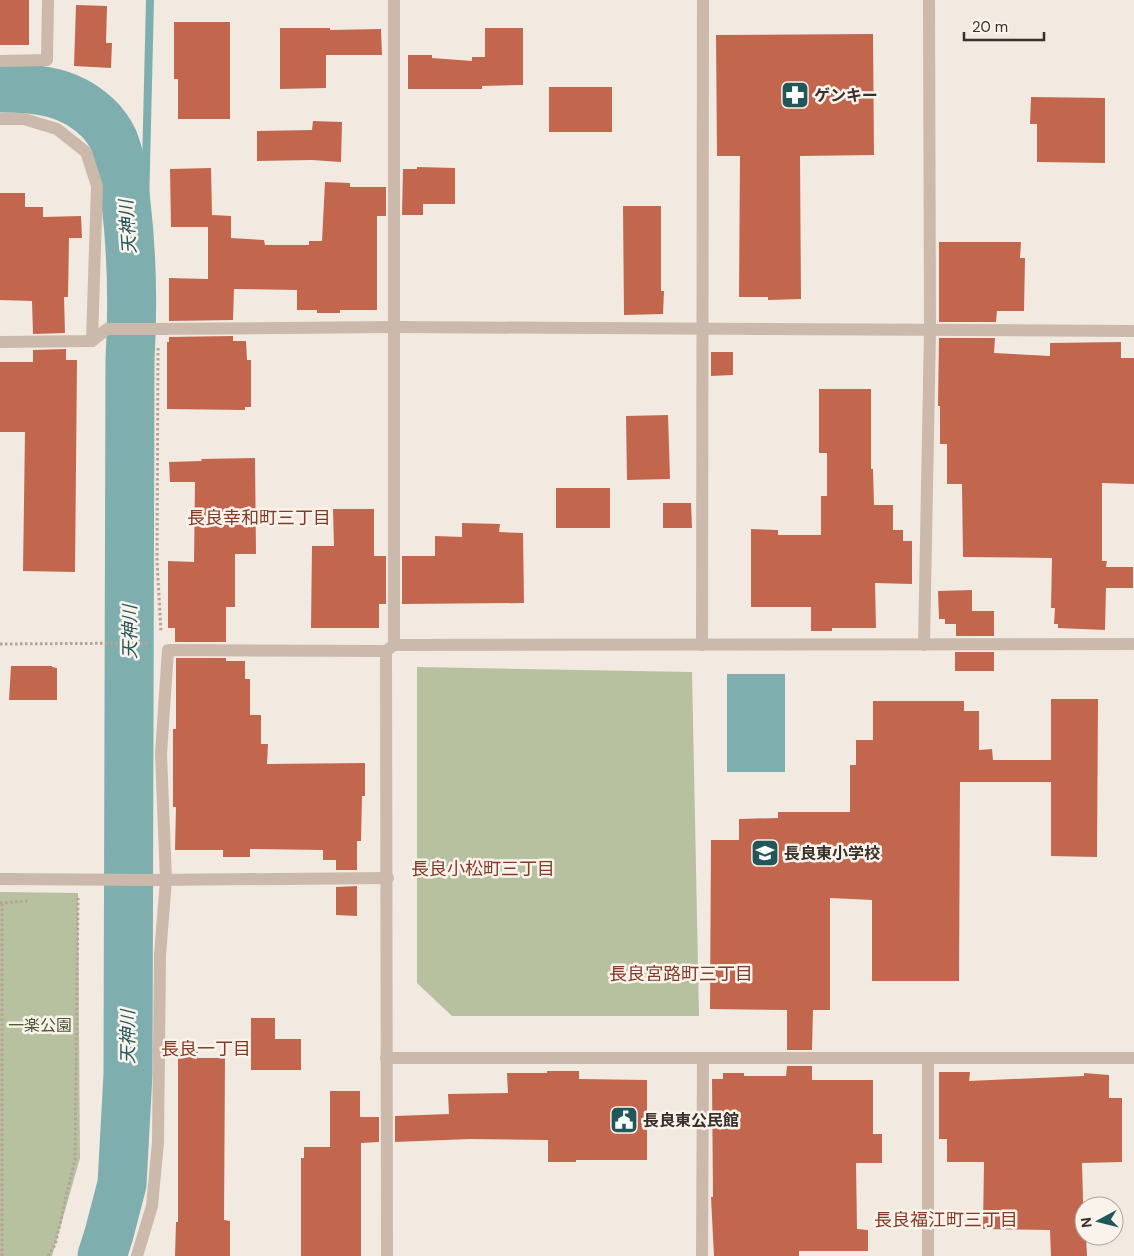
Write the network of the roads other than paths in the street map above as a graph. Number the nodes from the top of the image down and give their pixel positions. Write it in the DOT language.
graph roads {
  1 [pos="48,0"];
  2 [pos="394,0"];
  3 [pos="703,0"];
  4 [pos="929,0"];
  5 [pos="0,61"];
  6 [pos="0,119"];
  7 [pos="394,327"];
  8 [pos="703,329"];
  9 [pos="930,330"];
  10 [pos="1134,331"];
  11 [pos="92,341"];
  12 [pos="0,342"];
  13 [pos="1134,644"];
  14 [pos="702,645"];
  15 [pos="924,645"];
  16 [pos="390,648"];
  17 [pos="388,878"];
  18 [pos="0,879"];
  19 [pos="166,880"];
  20 [pos="386,1058"];
  21 [pos="703,1058"];
  22 [pos="928,1058"];
  23 [pos="1134,1058"];
  24 [pos="137,1256"];
  25 [pos="387,1256"];
  26 [pos="702,1256"];
  27 [pos="928,1256"];
  1 -- 5 [label="street"];
  2 -- 7 [label="street"];
  3 -- 8 [label="street"];
  4 -- 9 [label="street"];
  6 -- 11 [label="street"];
  7 -- 8 [label="street"];
  7 -- 11 [label="street"];
  7 -- 16 [label="street"];
  8 -- 9 [label="street"];
  8 -- 14 [label="street"];
  9 -- 10 [label="street"];
  9 -- 15 [label="street"];
  11 -- 12 [label="street"];
  13 -- 15 [label="street"];
  14 -- 15 [label="street"];
  14 -- 16 [label="street"];
  16 -- 17 [label="street"];
  16 -- 19 [label="street"];
  17 -- 19 [label="street"];
  17 -- 20 [label="street"];
  18 -- 19 [label="street"];
  19 -- 24 [label="street"];
  20 -- 21 [label="street"];
  20 -- 25 [label="street"];
  21 -- 22 [label="street"];
  21 -- 26 [label="street"];
  22 -- 23 [label="street"];
  22 -- 27 [label="street"];
}
